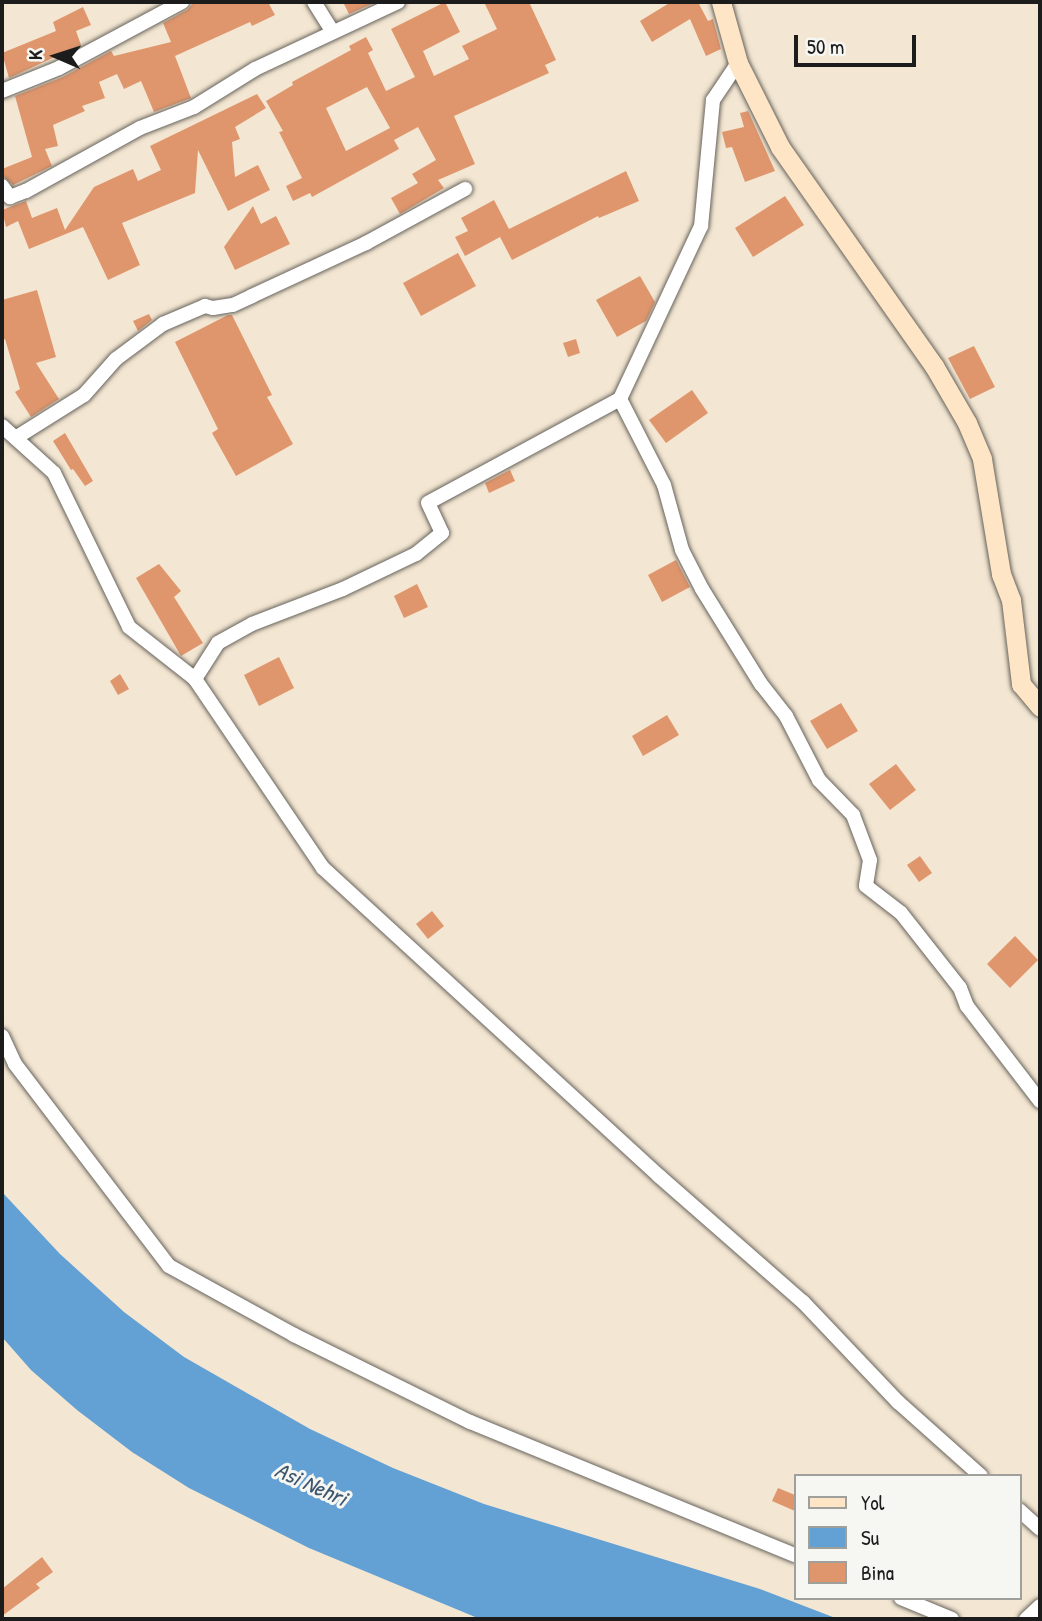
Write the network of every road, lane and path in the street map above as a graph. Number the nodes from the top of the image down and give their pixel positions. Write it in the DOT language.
graph roads {
  1 [pos="182,2"];
  2 [pos="314,2"];
  3 [pos="398,2"];
  4 [pos="721,2"];
  5 [pos="332,31"];
  6 [pos="738,64"];
  7 [pos="2,91"];
  8 [pos="2,187"];
  9 [pos="465,189"];
  10 [pos="620,399"];
  11 [pos="2,426"];
  12 [pos="17,437"];
  13 [pos="195,679"];
  14 [pos="1040,707"];
  15 [pos="2,1036"];
  16 [pos="1040,1101"];
  17 [pos="979,1474"];
  18 [pos="1021,1512"];
  19 [pos="1040,1529"];
  20 [pos="794,1555"];
  21 [pos="906,1600"];
  22 [pos="1040,1606"];
  23 [pos="952,1619"];
  24 [pos="1026,1619"];
  1 -- 7 [label="street"];
  2 -- 5 [label="street"];
  3 -- 5 [label="street"];
  4 -- 6 [label="street"];
  5 -- 8 [label="street"];
  6 -- 10 [label="street"];
  6 -- 14 [label="street"];
  9 -- 12 [label="street"];
  10 -- 13 [label="street"];
  10 -- 16 [label="street"];
  11 -- 12 [label="street"];
  12 -- 13 [label="street"];
  13 -- 17 [label="street"];
  15 -- 20 [label="street"];
  18 -- 19 [label="street"];
  21 -- 23 [label="street"];
  22 -- 24 [label="street"];
}
